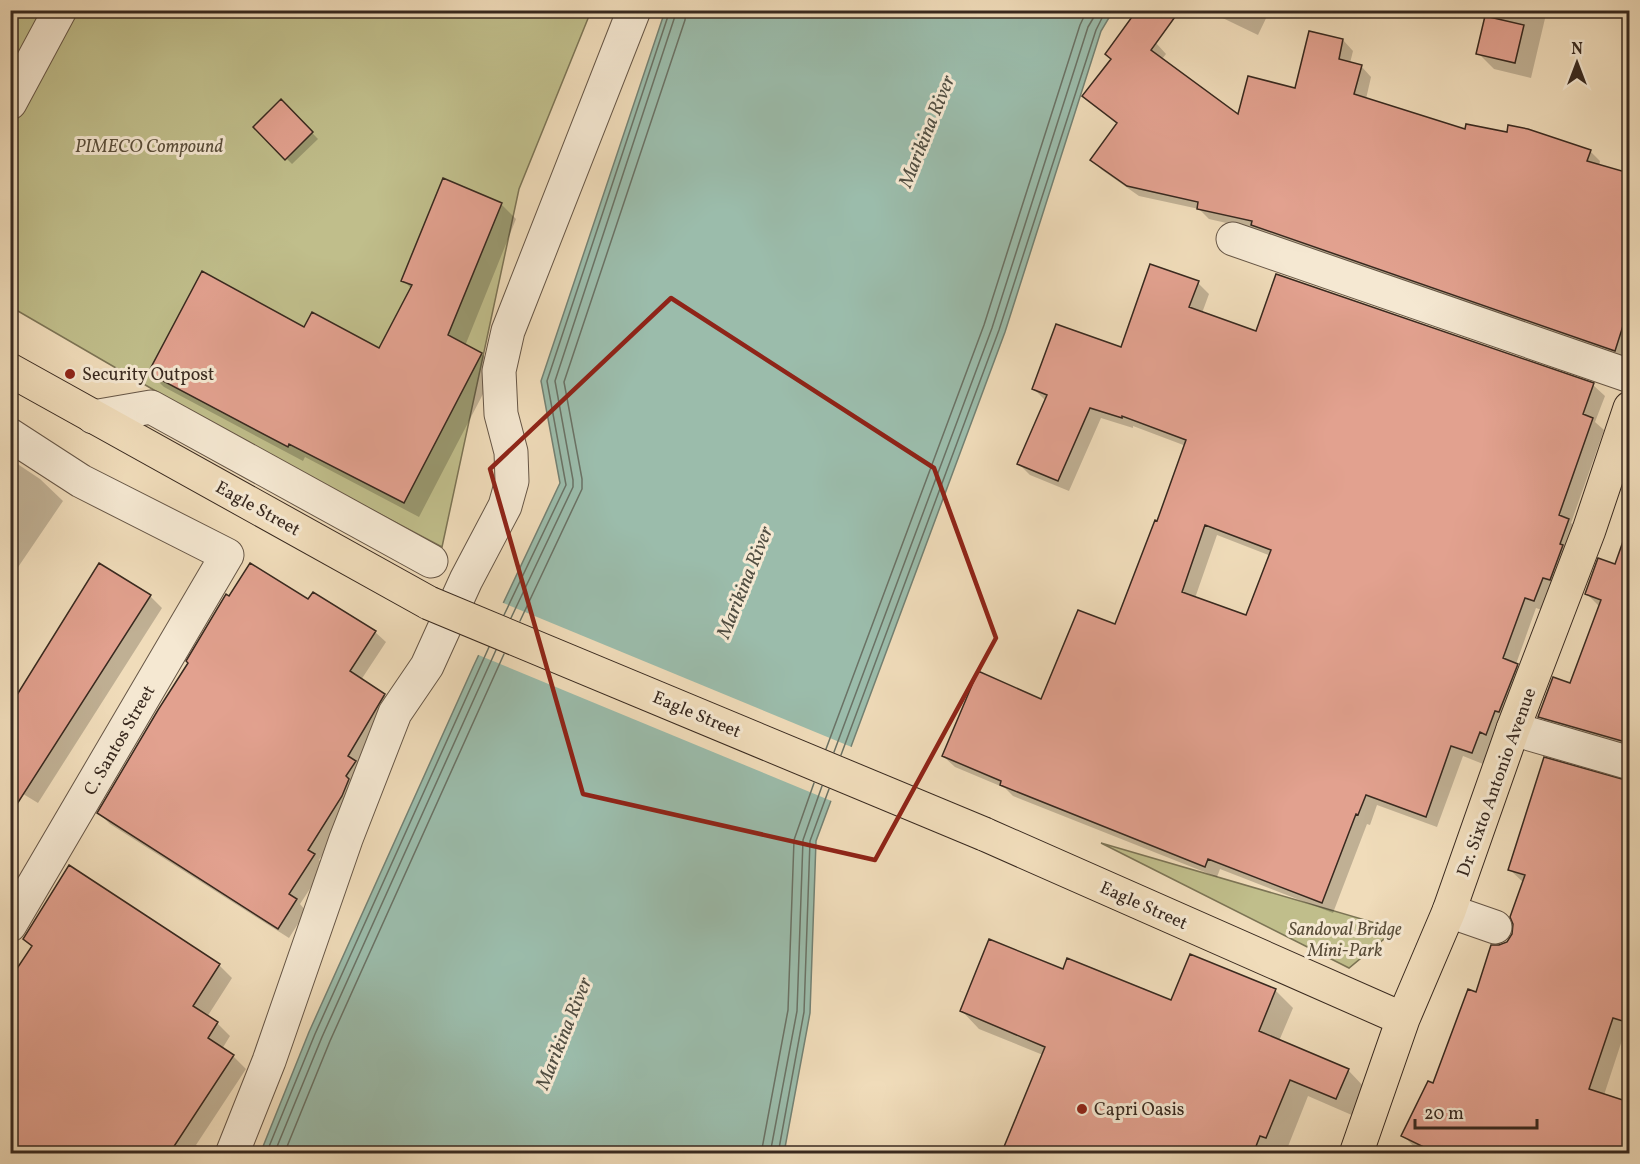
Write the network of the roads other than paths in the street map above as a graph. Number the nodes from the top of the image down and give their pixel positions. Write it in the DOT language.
graph roads {
  1 [pos="60,10"];
  2 [pos="634,10"];
  3 [pos="10,103"];
  4 [pos="1233,239"];
  5 [pos="10,370"];
  6 [pos="1629,376"];
  7 [pos="1629,408"];
  8 [pos="93,417"];
  9 [pos="10,435"];
  10 [pos="431,561"];
  11 [pos="1514,729"];
  12 [pos="1629,763"];
  13 [pos="1449,911"];
  14 [pos="10,925"];
  15 [pos="1495,927"];
  16 [pos="1403,1019"];
  17 [pos="232,1154"];
  18 [pos="1356,1154"];
  1 -- 3 [label="street"];
  2 -- 17 [label="street"];
  4 -- 6 [label="street"];
  5 -- 8 [label="main road, Eagle Street"];
  7 -- 11 [label="main road, Dr. Sixto Antonio Avenue"];
  8 -- 10 [label="street"];
  8 -- 16 [label="main road, Eagle Street, bridge"];
  9 -- 14 [label="street, C. Santos Street"];
  11 -- 12 [label="street"];
  11 -- 13 [label="main road, Dr. Sixto Antonio Avenue"];
  13 -- 15 [label="street"];
  13 -- 16 [label="main road, Dr. Sixto Antonio Avenue"];
  16 -- 18 [label="main road, Dr. Sixto Antonio Avenue"];
}
